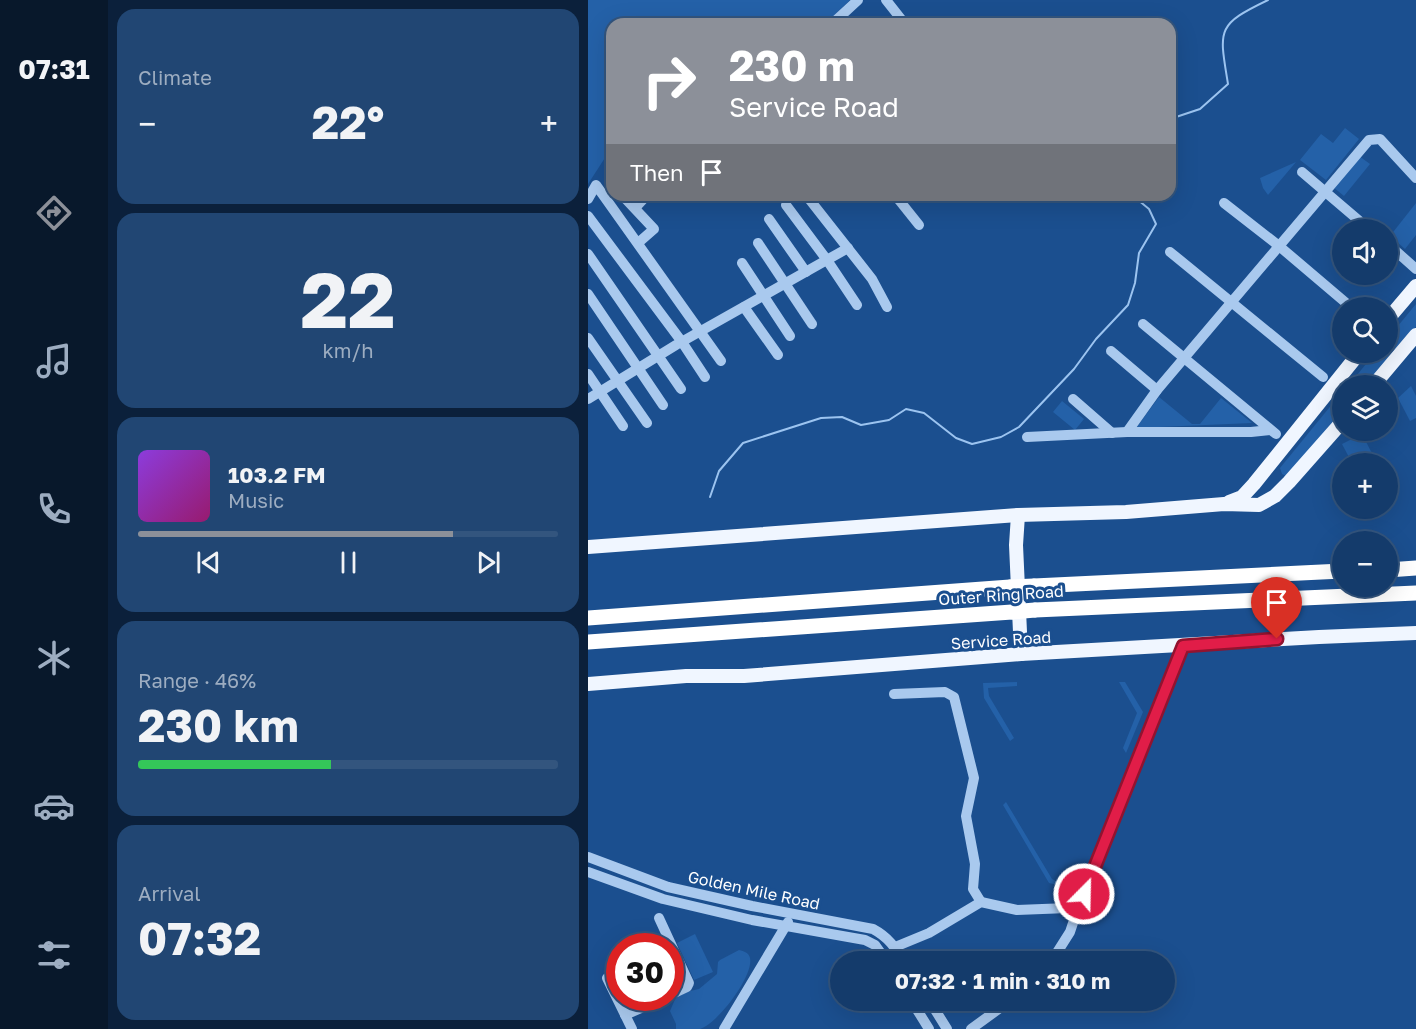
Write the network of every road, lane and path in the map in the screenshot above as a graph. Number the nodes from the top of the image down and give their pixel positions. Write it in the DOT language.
graph roads {
  1 [pos="858,0"];
  2 [pos="886,0"];
  3 [pos="838,18"];
  4 [pos="900,18"];
  5 [pos="1302,172"];
  6 [pos="1416,178"];
  7 [pos="1325,191"];
  8 [pos="588,199"];
  9 [pos="606,199"];
  10 [pos="608,201"];
  11 [pos="628,201"];
  12 [pos="641,201"];
  13 [pos="811,201"];
  14 [pos="901,201"];
  15 [pos="1224,203"];
  16 [pos="786,205"];
  17 [pos="634,208"];
  18 [pos="588,216"];
  19 [pos="769,219"];
  20 [pos="1357,219"];
  21 [pos="919,225"];
  22 [pos="638,243"];
  23 [pos="758,243"];
  24 [pos="1280,246"];
  25 [pos="848,248"];
  26 [pos="1170,252"];
  27 [pos="1398,253"];
  28 [pos="588,254"];
  29 [pos="827,260"];
  30 [pos="742,263"];
  31 [pos="1416,269"];
  32 [pos="806,272"];
  33 [pos="785,284"];
  34 [pos="1416,286"];
  35 [pos="588,294"];
  36 [pos="764,296"];
  37 [pos="1339,297"];
  38 [pos="1231,302"];
  39 [pos="857,305"];
  40 [pos="744,307"];
  41 [pos="887,307"];
  42 [pos="1398,307"];
  43 [pos="812,324"];
  44 [pos="1143,324"];
  45 [pos="701,331"];
  46 [pos="1416,335"];
  47 [pos="790,336"];
  48 [pos="588,338"];
  49 [pos="682,342"];
  50 [pos="1112,351"];
  51 [pos="659,355"];
  52 [pos="777,355"];
  53 [pos="1185,357"];
  54 [pos="721,361"];
  55 [pos="1351,363"];
  56 [pos="640,368"];
  57 [pos="588,374"];
  58 [pos="1382,375"];
  59 [pos="705,377"];
  60 [pos="1323,377"];
  61 [pos="617,381"];
  62 [pos="681,389"];
  63 [pos="1157,390"];
  64 [pos="601,391"];
  65 [pos="588,399"];
  66 [pos="1073,399"];
  67 [pos="663,405"];
  68 [pos="647,423"];
  69 [pos="623,426"];
  70 [pos="1127,432"];
  71 [pos="1112,433"];
  72 [pos="1332,433"];
  73 [pos="1027,437"];
  74 [pos="1267,468"];
  75 [pos="1289,482"];
  76 [pos="1224,504"];
  77 [pos="1018,515"];
  78 [pos="588,547"];
  79 [pos="1416,568"];
  80 [pos="1398,569"];
  81 [pos="1332,571"];
  82 [pos="1416,592"];
  83 [pos="588,618"];
  84 [pos="1416,633"];
  85 [pos="588,642"];
  86 [pos="1183,646"];
  87 [pos="1021,654"];
  88 [pos="588,684"];
  89 [pos="894,694"];
  90 [pos="588,858"];
  91 [pos="588,872"];
  92 [pos="981,902"];
  93 [pos="1079,905"];
  94 [pos="792,914"];
  95 [pos="659,918"];
  96 [pos="785,926"];
  97 [pos="666,933"];
  98 [pos="895,948"];
  99 [pos="879,951"];
  100 [pos="897,951"];
  101 [pos="1058,951"];
  102 [pos="684,972"];
  103 [pos="684,988"];
  104 [pos="623,1011"];
  105 [pos="634,1011"];
  106 [pos="918,1011"];
  107 [pos="936,1011"];
  108 [pos="996,1011"];
  109 [pos="625,1015"];
  110 [pos="724,1028"];
  111 [pos="632,1029"];
  112 [pos="712,1029"];
  113 [pos="929,1029"];
  114 [pos="947,1029"];
  115 [pos="971,1029"];
  1 -- 3 [label="street"];
  2 -- 4 [label="street"];
  5 -- 7 [label="street"];
  6 -- 7 [label="street"];
  7 -- 20 [label="street"];
  7 -- 24 [label="street"];
  8 -- 9 [label="street"];
  10 -- 22 [label="street"];
  11 -- 17 [label="street"];
  12 -- 17 [label="street"];
  13 -- 25 [label="street"];
  14 -- 21 [label="street"];
  15 -- 24 [label="street"];
  16 -- 29 [label="street"];
  17 -- 22 [label="street"];
  18 -- 49 [label="street"];
  19 -- 32 [label="street"];
  22 -- 45 [label="street"];
  23 -- 33 [label="street"];
  24 -- 37 [label="street"];
  24 -- 38 [label="street"];
  25 -- 29 [label="street"];
  25 -- 41 [label="street"];
  26 -- 38 [label="street"];
  27 -- 31 [label="street"];
  28 -- 51 [label="street"];
  29 -- 32 [label="street"];
  29 -- 39 [label="street"];
  30 -- 36 [label="street"];
  32 -- 33 [label="street"];
  33 -- 36 [label="street"];
  33 -- 43 [label="street"];
  34 -- 42 [label="main road"];
  35 -- 56 [label="street"];
  36 -- 40 [label="street"];
  36 -- 47 [label="street"];
  38 -- 53 [label="street"];
  38 -- 60 [label="street"];
  40 -- 45 [label="street"];
  40 -- 52 [label="street"];
  44 -- 53 [label="street"];
  45 -- 49 [label="street"];
  45 -- 54 [label="street"];
  46 -- 58 [label="main road"];
  48 -- 61 [label="street"];
  49 -- 51 [label="street"];
  49 -- 59 [label="street"];
  50 -- 63 [label="street"];
  51 -- 56 [label="street"];
  51 -- 62 [label="street"];
  53 -- 63 [label="street"];
  53 -- 70 [label="street"];
  55 -- 74 [label="main road"];
  56 -- 61 [label="street"];
  56 -- 67 [label="street"];
  57 -- 64 [label="street"];
  61 -- 64 [label="street"];
  61 -- 68 [label="street"];
  63 -- 70 [label="street"];
  64 -- 65 [label="street"];
  64 -- 69 [label="street"];
  66 -- 71 [label="street"];
  70 -- 71 [label="street"];
  71 -- 73 [label="street"];
  72 -- 75 [label="main road"];
  74 -- 75 [label="main road"];
  74 -- 76 [label="main road"];
  75 -- 76 [label="main road"];
  76 -- 77 [label="main road"];
  77 -- 78 [label="main road"];
  77 -- 87 [label="main road"];
  79 -- 80 [label="highway"];
  81 -- 83 [label="highway, Outer Ring Road, bridge"];
  82 -- 85 [label="highway, Outer Ring Road, bridge"];
  84 -- 86 [label="main road, Service Road"];
  86 -- 87 [label="main road, Service Road"];
  86 -- 93 [label="street"];
  87 -- 88 [label="main road, Service Road"];
  89 -- 92 [label="street"];
  90 -- 94 [label="street, Golden Mile Road"];
  91 -- 96 [label="street, Golden Mile Road"];
  92 -- 93 [label="street"];
  92 -- 98 [label="street"];
  93 -- 101 [label="street"];
  94 -- 96 [label="street"];
  94 -- 98 [label="street, Golden Mile Road"];
  95 -- 97 [label="street"];
  96 -- 99 [label="street, Golden Mile Road"];
  96 -- 110 [label="street"];
  98 -- 100 [label="street, Golden Mile Road"];
  102 -- 103 [label="street"];
  104 -- 109 [label="street"];
  105 -- 109 [label="street"];
  106 -- 113 [label="street"];
  107 -- 114 [label="street"];
  108 -- 115 [label="street"];
  109 -- 111 [label="street"];
  110 -- 112 [label="street"];
}
